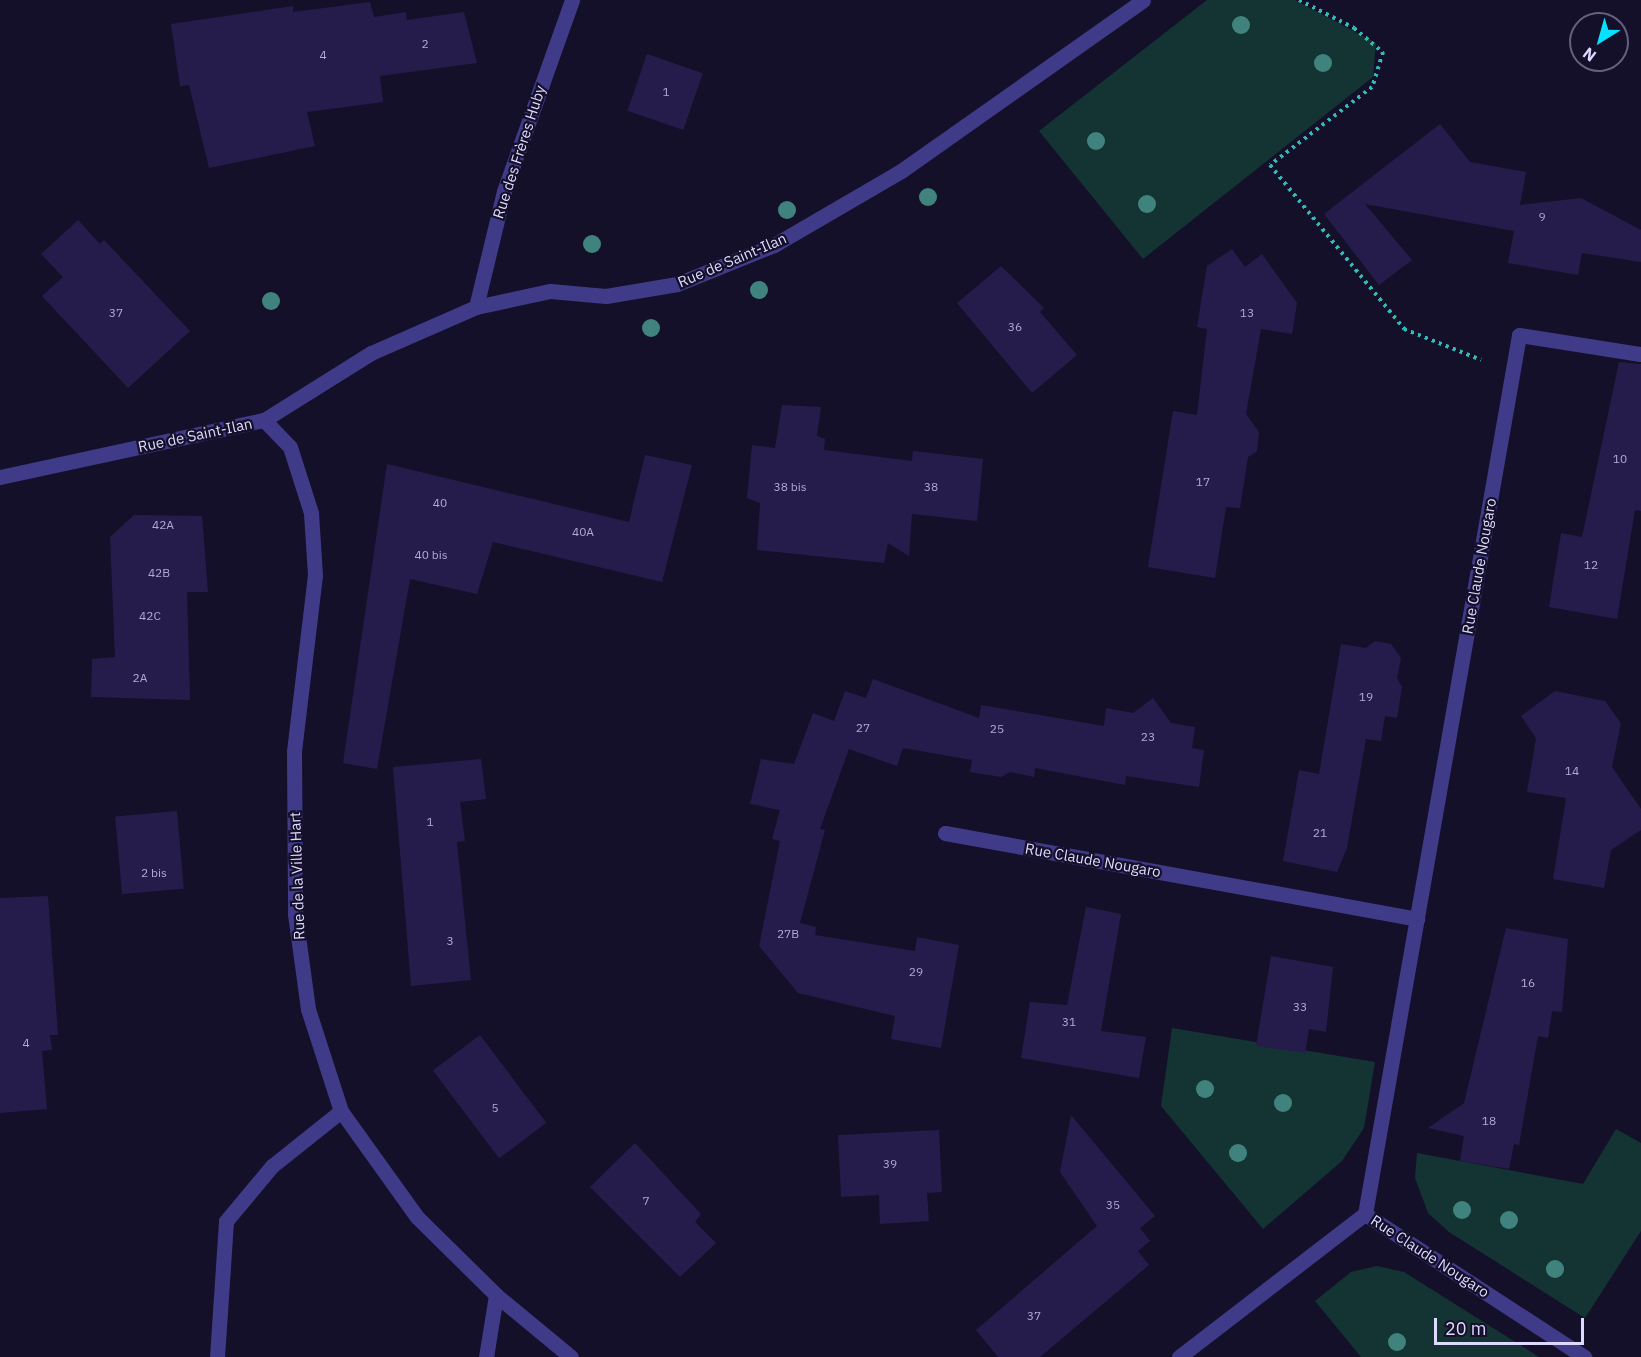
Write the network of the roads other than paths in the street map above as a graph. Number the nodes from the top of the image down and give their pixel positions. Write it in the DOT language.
graph roads {
  1 [pos="572,0"];
  2 [pos="1143,0"];
  3 [pos="476,308"];
  4 [pos="1641,354"];
  5 [pos="264,420"];
  6 [pos="0,477"];
  7 [pos="945,833"];
  8 [pos="1417,919"];
  9 [pos="341,1111"];
  10 [pos="1365,1214"];
  11 [pos="496,1295"];
  12 [pos="217,1357"];
  13 [pos="486,1357"];
  14 [pos="571,1357"];
  15 [pos="1179,1357"];
  16 [pos="1584,1357"];
  1 -- 3 [label="street, Rue des Frères Huby"];
  2 -- 3 [label="street, Rue de Saint-Ilan"];
  3 -- 5 [label="street, Rue de Saint-Ilan"];
  4 -- 8 [label="street, Rue Claude Nougaro"];
  5 -- 6 [label="street, Rue de Saint-Ilan"];
  5 -- 9 [label="street, Rue de la Ville Hart"];
  7 -- 8 [label="street, Rue Claude Nougaro"];
  8 -- 10 [label="street, Rue Claude Nougaro"];
  9 -- 11 [label="street, Rue de la Ville Hart"];
  9 -- 12 [label="street"];
  10 -- 15 [label="street, Rue Claude Nougaro"];
  10 -- 16 [label="street, Rue Claude Nougaro"];
  11 -- 13 [label="street"];
  11 -- 14 [label="street, Rue de la Ville Hart"];
}
